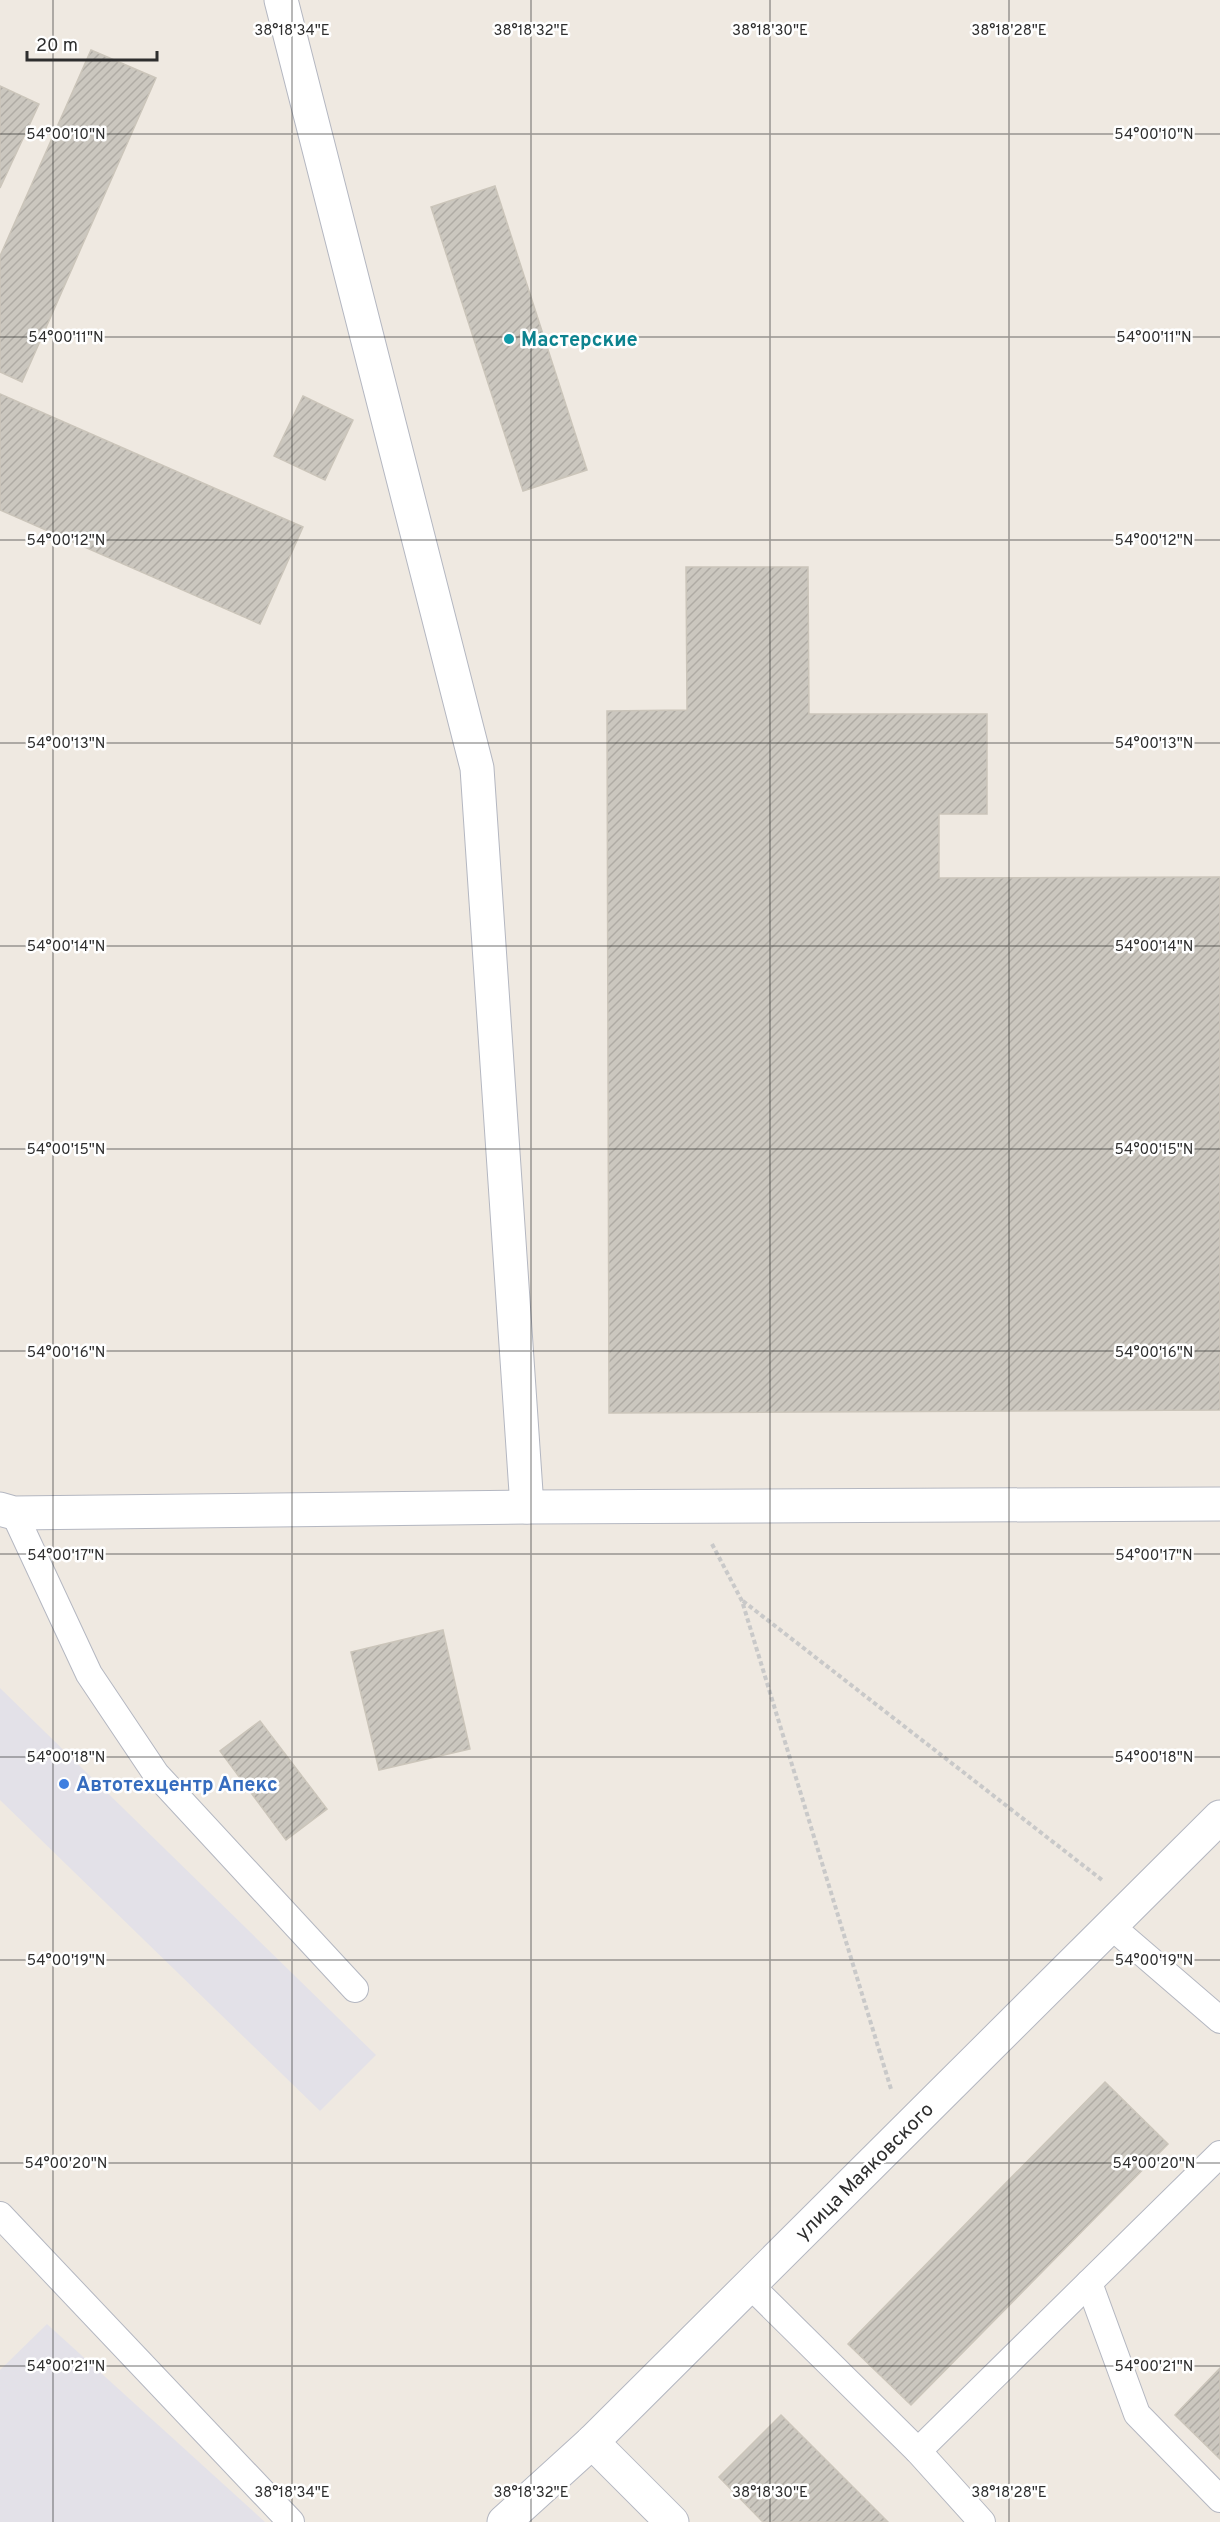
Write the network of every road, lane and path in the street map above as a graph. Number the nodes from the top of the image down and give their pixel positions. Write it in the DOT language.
graph roads {
  1 [pos="281,0"];
  2 [pos="1220,1504"];
  3 [pos="692,1507"];
  4 [pos="527,1508"];
  5 [pos="7,1511"];
  6 [pos="742,1601"];
  7 [pos="1220,1817"];
  8 [pos="1122,1915"];
  9 [pos="355,1989"];
  10 [pos="1220,2020"];
  11 [pos="904,2131"];
  12 [pos="1220,2154"];
  13 [pos="0,2215"];
  14 [pos="1089,2283"];
  15 [pos="750,2284"];
  16 [pos="592,2442"];
  17 [pos="918,2451"];
  18 [pos="1220,2499"];
  19 [pos="291,2522"];
  20 [pos="504,2522"];
  21 [pos="672,2522"];
  22 [pos="982,2522"];
  1 -- 4 [label="street"];
  2 -- 3 [label="street"];
  3 -- 4 [label="street"];
  3 -- 6 [label="path"];
  4 -- 5 [label="street"];
  5 -- 9 [label="lane"];
  6 -- 8 [label="path"];
  6 -- 11 [label="path"];
  7 -- 8 [label="street, улица Маяковского"];
  8 -- 10 [label="lane"];
  8 -- 11 [label="street, улица Маяковского"];
  11 -- 15 [label="street, улица Маяковского"];
  12 -- 14 [label="lane"];
  13 -- 19 [label="lane"];
  14 -- 17 [label="lane"];
  14 -- 18 [label="lane"];
  15 -- 16 [label="street, улица Маяковского"];
  15 -- 17 [label="lane"];
  16 -- 20 [label="street, улица Маяковского"];
  16 -- 21 [label="street"];
  17 -- 22 [label="lane"];
}
